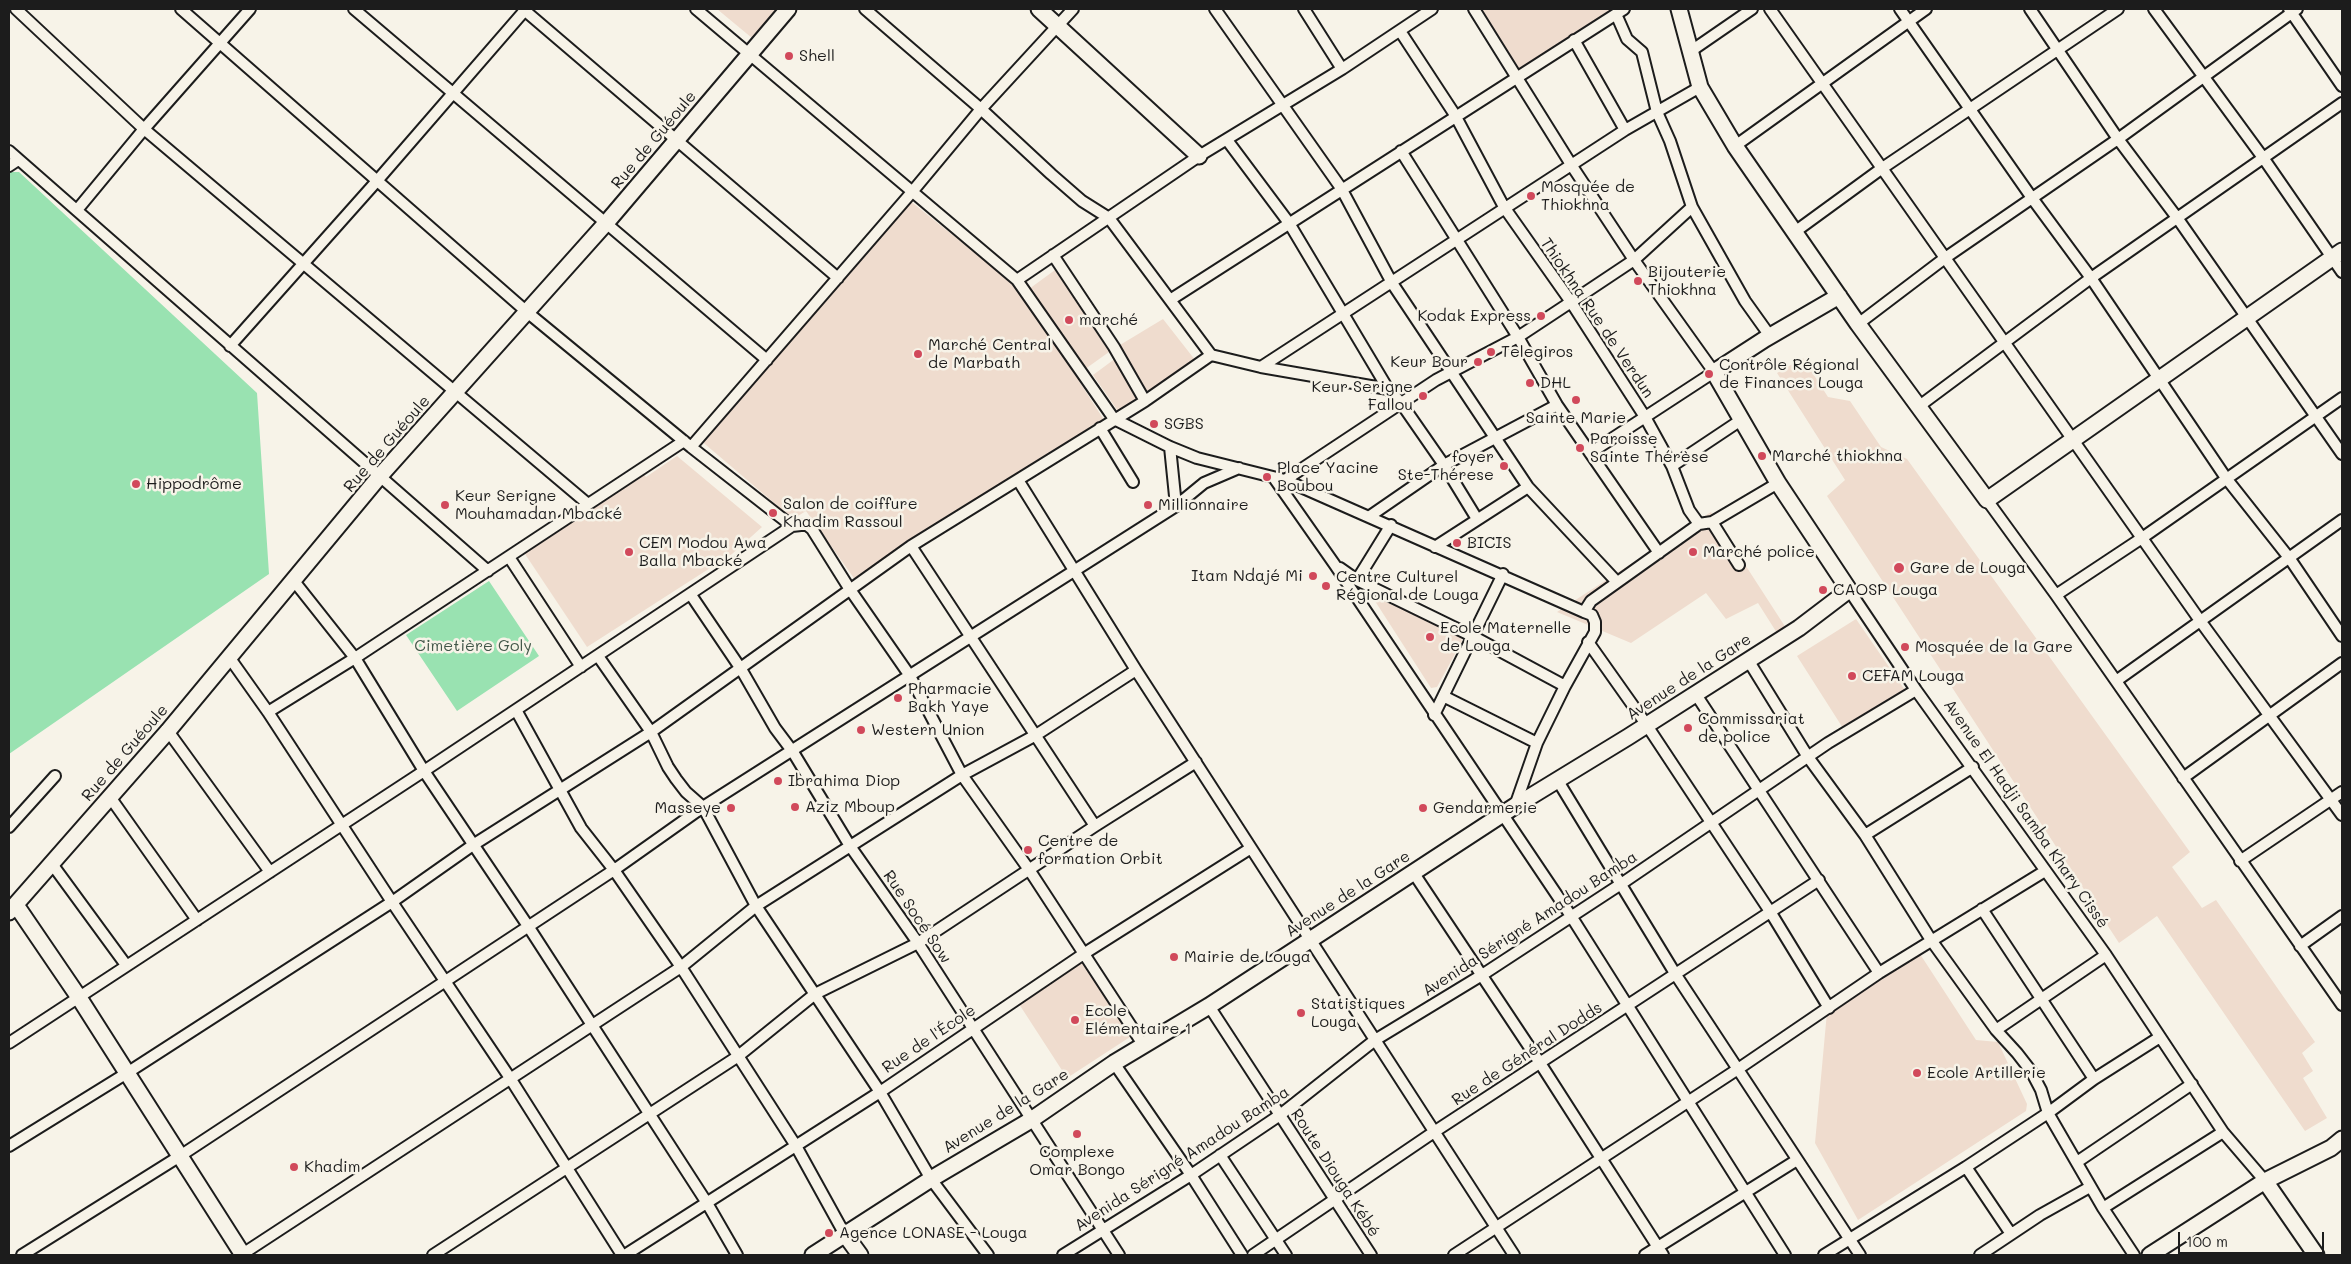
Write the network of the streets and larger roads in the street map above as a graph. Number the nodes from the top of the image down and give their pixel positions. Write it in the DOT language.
graph roads {
  1 [pos="16,9"];
  2 [pos="181,9"];
  3 [pos="250,9"];
  4 [pos="354,9"];
  5 [pos="524,9"];
  6 [pos="696,9"];
  7 [pos="788,9"];
  8 [pos="865,9"];
  9 [pos="1040,9"];
  10 [pos="1072,9"];
  11 [pos="1215,9"];
  12 [pos="1304,9"];
  13 [pos="1432,9"];
  14 [pos="1474,9"];
  15 [pos="1679,9"];
  16 [pos="1752,9"];
  17 [pos="1770,9"];
  18 [pos="1900,9"];
  19 [pos="1926,9"];
  20 [pos="2030,9"];
  21 [pos="2118,9"];
  22 [pos="2154,9"];
  23 [pos="2293,10"];
  24 [pos="1620,11"];
  25 [pos="1909,20"];
  26 [pos="1059,25"];
  27 [pos="1400,31"];
  28 [pos="1574,40"];
  29 [pos="221,44"];
  30 [pos="2057,49"];
  31 [pos="1691,52"];
  32 [pos="748,54"];
  33 [pos="1342,69"];
  34 [pos="2205,75"];
  35 [pos="1516,77"];
  36 [pos="1822,84"];
  37 [pos="2342,86"];
  38 [pos="1700,87"];
  39 [pos="452,93"];
  40 [pos="2342,103"];
  41 [pos="1283,104"];
  42 [pos="981,109"];
  43 [pos="1970,110"];
  44 [pos="1657,112"];
  45 [pos="1455,115"];
  46 [pos="144,129"];
  47 [pos="1625,130"];
  48 [pos="2118,139"];
  49 [pos="1227,140"];
  50 [pos="676,142"];
  51 [pos="1734,146"];
  52 [pos="9,151"];
  53 [pos="1401,151"];
  54 [pos="1199,156"];
  55 [pos="2264,159"];
  56 [pos="18,160"];
  57 [pos="9,166"];
  58 [pos="1572,166"];
  59 [pos="1881,169"];
  60 [pos="376,182"];
  61 [pos="1341,188"];
  62 [pos="912,192"];
  63 [pos="2032,198"];
  64 [pos="1504,207"];
  65 [pos="1692,207"];
  66 [pos="77,210"];
  67 [pos="1109,218"];
  68 [pos="2178,219"];
  69 [pos="607,222"];
  70 [pos="1289,222"];
  71 [pos="1796,231"];
  72 [pos="1455,240"];
  73 [pos="2337,254"];
  74 [pos="1052,256"];
  75 [pos="1945,258"];
  76 [pos="1634,260"];
  77 [pos="303,264"];
  78 [pos="2342,272"];
  79 [pos="838,278"];
  80 [pos="2091,278"];
  81 [pos="1017,280"];
  82 [pos="1392,283"];
  83 [pos="1839,296"];
  84 [pos="1170,300"];
  85 [pos="1571,302"];
  86 [pos="527,312"];
  87 [pos="1344,313"];
  88 [pos="2248,317"];
  89 [pos="1858,324"];
  90 [pos="1770,336"];
  91 [pos="1518,337"];
  92 [pos="2006,343"];
  93 [pos="230,346"];
  94 [pos="1211,355"];
  95 [pos="767,360"];
  96 [pos="1261,367"];
  97 [pos="1452,372"];
  98 [pos="1714,372"];
  99 [pos="2158,379"];
  100 [pos="1388,389"];
  101 [pos="455,393"];
  102 [pos="2342,398"];
  103 [pos="1145,402"];
  104 [pos="1401,403"];
  105 [pos="1557,405"];
  106 [pos="1918,407"];
  107 [pos="2315,416"];
  108 [pos="1645,417"];
  109 [pos="1114,419"];
  110 [pos="1741,420"];
  111 [pos="1100,428"];
  112 [pos="1495,439"];
  113 [pos="2074,439"];
  114 [pos="688,444"];
  115 [pos="1170,447"];
  116 [pos="1590,453"];
  117 [pos="2342,454"];
  118 [pos="1444,465"];
  119 [pos="1672,466"];
  120 [pos="1239,468"];
  121 [pos="379,477"];
  122 [pos="1274,478"];
  123 [pos="2226,478"];
  124 [pos="1018,480"];
  125 [pos="1285,480"];
  126 [pos="1133,482"];
  127 [pos="1778,483"];
  128 [pos="1528,488"];
  129 [pos="1986,500"];
  130 [pos="588,504"];
  131 [pos="1176,506"];
  132 [pos="1370,516"];
  133 [pos="1477,519"];
  134 [pos="2342,520"];
  135 [pos="1712,522"];
  136 [pos="1699,524"];
  137 [pos="1391,525"];
  138 [pos="792,526"];
  139 [pos="2142,538"];
  140 [pos="911,546"];
  141 [pos="1436,547"];
  142 [pos="1659,553"];
  143 [pos="508,558"];
  144 [pos="2290,559"];
  145 [pos="1334,565"];
  146 [pos="1739,565"];
  147 [pos="488,571"];
  148 [pos="1075,571"];
  149 [pos="1503,574"];
  150 [pos="1358,580"];
  151 [pos="294,581"];
  152 [pos="1616,581"];
  153 [pos="849,588"];
  154 [pos="1848,590"];
  155 [pos="691,595"];
  156 [pos="2056,595"];
  157 [pos="1584,612"];
  158 [pos="2201,622"];
  159 [pos="971,636"];
  160 [pos="2342,636"];
  161 [pos="1474,637"];
  162 [pos="1588,642"];
  163 [pos="598,656"];
  164 [pos="229,657"];
  165 [pos="355,658"];
  166 [pos="1748,660"];
  167 [pos="2342,663"];
  168 [pos="581,667"];
  169 [pos="741,669"];
  170 [pos="1136,670"];
  171 [pos="910,676"];
  172 [pos="2116,681"];
  173 [pos="1565,686"];
  174 [pos="1916,690"];
  175 [pos="1695,693"];
  176 [pos="1445,697"];
  177 [pos="516,710"];
  178 [pos="268,712"];
  179 [pos="1434,715"];
  180 [pos="2269,715"];
  181 [pos="1646,724"];
  182 [pos="168,731"];
  183 [pos="651,732"];
  184 [pos="1036,735"];
  185 [pos="1538,744"];
  186 [pos="793,752"];
  187 [pos="1808,757"];
  188 [pos="1196,762"];
  189 [pos="1973,767"];
  190 [pos="424,771"];
  191 [pos="962,775"];
  192 [pos="55,776"];
  193 [pos="2183,778"];
  194 [pos="1558,781"];
  195 [pos="559,790"];
  196 [pos="1761,790"];
  197 [pos="2342,792"];
  198 [pos="110,797"];
  199 [pos="2332,799"];
  200 [pos="1515,806"];
  201 [pos="703,807"];
  202 [pos="1501,815"];
  203 [pos="2342,816"];
  204 [pos="1710,823"];
  205 [pos="343,824"];
  206 [pos="1095,826"];
  207 [pos="9,827"];
  208 [pos="1865,836"];
  209 [pos="472,845"];
  210 [pos="850,846"];
  211 [pos="1251,848"];
  212 [pos="2240,861"];
  213 [pos="52,864"];
  214 [pos="614,870"];
  215 [pos="1030,871"];
  216 [pos="2045,871"];
  217 [pos="270,872"];
  218 [pos="1413,872"];
  219 [pos="1819,880"];
  220 [pos="1621,884"];
  221 [pos="392,902"];
  222 [pos="756,906"];
  223 [pos="12,908"];
  224 [pos="1982,910"];
  225 [pos="1771,913"];
  226 [pos="1571,916"];
  227 [pos="2342,916"];
  228 [pos="198,920"];
  229 [pos="528,926"];
  230 [pos="1310,940"];
  231 [pos="1931,940"];
  232 [pos="918,944"];
  233 [pos="2300,946"];
  234 [pos="1085,953"];
  235 [pos="2106,955"];
  236 [pos="126,965"];
  237 [pos="681,967"];
  238 [pos="1879,973"];
  239 [pos="1676,974"];
  240 [pos="1482,975"];
  241 [pos="444,981"];
  242 [pos="815,994"];
  243 [pos="78,996"];
  244 [pos="2041,1000"];
  245 [pos="2342,1005"];
  246 [pos="1209,1006"];
  247 [pos="1628,1006"];
  248 [pos="1829,1008"];
  249 [pos="593,1025"];
  250 [pos="972,1028"];
  251 [pos="1996,1030"];
  252 [pos="2160,1037"];
  253 [pos="1375,1040"];
  254 [pos="9,1043"];
  255 [pos="1144,1046"];
  256 [pos="738,1057"];
  257 [pos="1114,1063"];
  258 [pos="1540,1063"];
  259 [pos="1738,1069"];
  260 [pos="127,1073"];
  261 [pos="510,1078"];
  262 [pos="2094,1079"];
  263 [pos="2192,1084"];
  264 [pos="880,1092"];
  265 [pos="1687,1102"];
  266 [pos="2048,1113"];
  267 [pos="649,1115"];
  268 [pos="1280,1115"];
  269 [pos="1031,1120"];
  270 [pos="1434,1132"];
  271 [pos="2223,1132"];
  272 [pos="2342,1139"];
  273 [pos="9,1146"];
  274 [pos="796,1146"];
  275 [pos="1220,1155"];
  276 [pos="180,1156"];
  277 [pos="1600,1158"];
  278 [pos="1797,1160"];
  279 [pos="2077,1162"];
  280 [pos="1966,1167"];
  281 [pos="566,1169"];
  282 [pos="1191,1175"];
  283 [pos="930,1178"];
  284 [pos="2265,1181"];
  285 [pos="2090,1187"];
  286 [pos="1744,1192"];
  287 [pos="1336,1199"];
  288 [pos="707,1203"];
  289 [pos="2103,1208"];
  290 [pos="1496,1229"];
  291 [pos="1103,1230"];
  292 [pos="844,1233"];
  293 [pos="2011,1234"];
  294 [pos="1850,1239"];
  295 [pos="1276,1242"];
  296 [pos="1661,1251"];
  297 [pos="1984,1254"];
  298 [pos="22,1255"];
  299 [pos="242,1255"];
  300 [pos="433,1255"];
  301 [pos="623,1255"];
  302 [pos="737,1255"];
  303 [pos="812,1255"];
  304 [pos="860,1255"];
  305 [pos="988,1255"];
  306 [pos="1063,1255"];
  307 [pos="1119,1255"];
  308 [pos="1242,1255"];
  309 [pos="1253,1255"];
  310 [pos="1286,1255"];
  311 [pos="1371,1255"];
  312 [pos="1454,1255"];
  313 [pos="1514,1255"];
  314 [pos="1645,1255"];
  315 [pos="1785,1255"];
  316 [pos="1824,1255"];
  317 [pos="1860,1255"];
  318 [pos="2134,1255"];
  319 [pos="2150,1255"];
  320 [pos="2316,1255"];
  1 -- 46 [label="street"];
  2 -- 29 [label="street"];
  3 -- 29 [label="street"];
  4 -- 39 [label="street"];
  5 -- 39 [label="street"];
  5 -- 50 [label="street"];
  6 -- 32 [label="street"];
  7 -- 32 [label="street, Rue de Guéoule"];
  8 -- 42 [label="street"];
  9 -- 26 [label="street"];
  10 -- 26 [label="street"];
  11 -- 41 [label="street"];
  12 -- 33 [label="street"];
  13 -- 27 [label="street"];
  14 -- 35 [label="street, Avenue El Hadji Samba Khary Cissé"];
  15 -- 31 [label="street"];
  16 -- 31 [label="street"];
  17 -- 36 [label="street"];
  18 -- 25 [label="street"];
  19 -- 25 [label="street"];
  20 -- 30 [label="street"];
  21 -- 30 [label="street"];
  22 -- 34 [label="street"];
  23 -- 34 [label="street"];
  23 -- 37 [label="street"];
  24 -- 28 [label="street"];
  24 -- 44 [label="street"];
  25 -- 36 [label="street"];
  25 -- 43 [label="street"];
  26 -- 42 [label="street"];
  26 -- 54 [label="street"];
  27 -- 33 [label="street"];
  27 -- 45 [label="street, Thiokhna Rue de Verdun"];
  28 -- 35 [label="street"];
  28 -- 47 [label="street"];
  29 -- 46 [label="street"];
  29 -- 60 [label="street"];
  30 -- 43 [label="street"];
  30 -- 48 [label="street"];
  31 -- 38 [label="street"];
  32 -- 50 [label="street, Rue de Guéoule"];
  32 -- 62 [label="street"];
  33 -- 41 [label="street"];
  34 -- 48 [label="street"];
  34 -- 55 [label="street"];
  35 -- 45 [label="street"];
  35 -- 58 [label="street, Avenue El Hadji Samba Khary Cissé"];
  36 -- 51 [label="street"];
  36 -- 59 [label="street"];
  38 -- 44 [label="street"];
  38 -- 51 [label="street"];
  39 -- 60 [label="street"];
  39 -- 69 [label="street"];
  40 -- 55 [label="street"];
  41 -- 49 [label="street"];
  41 -- 61 [label="street"];
  42 -- 62 [label="street"];
  42 -- 67 [label="street"];
  43 -- 59 [label="street"];
  43 -- 63 [label="street"];
  44 -- 47 [label="street"];
  44 -- 65 [label="street"];
  45 -- 53 [label="street"];
  45 -- 64 [label="street, Thiokhna Rue de Verdun"];
  46 -- 66 [label="street"];
  46 -- 77 [label="street"];
  47 -- 58 [label="street"];
  48 -- 63 [label="street"];
  48 -- 68 [label="street"];
  49 -- 54 [label="street"];
  49 -- 70 [label="street"];
  50 -- 69 [label="street, Rue de Guéoule"];
  50 -- 79 [label="street"];
  51 -- 71 [label="street"];
  52 -- 56 [label="street"];
  53 -- 61 [label="street"];
  53 -- 72 [label="street"];
  54 -- 67 [label="street"];
  55 -- 68 [label="street"];
  55 -- 73 [label="street"];
  56 -- 57 [label="street"];
  56 -- 66 [label="street"];
  58 -- 64 [label="street"];
  58 -- 76 [label="street, Avenue El Hadji Samba Khary Cissé"];
  59 -- 71 [label="street"];
  59 -- 75 [label="street"];
  60 -- 77 [label="street"];
  60 -- 86 [label="street"];
  61 -- 70 [label="street"];
  61 -- 82 [label="street"];
  62 -- 79 [label="street"];
  62 -- 81 [label="street"];
  63 -- 75 [label="street"];
  63 -- 80 [label="street"];
  64 -- 72 [label="street"];
  64 -- 85 [label="street, Thiokhna Rue de Verdun"];
  65 -- 76 [label="street"];
  65 -- 90 [label="street"];
  66 -- 93 [label="street"];
  67 -- 74 [label="street"];
  67 -- 84 [label="street"];
  68 -- 80 [label="street"];
  68 -- 88 [label="street"];
  69 -- 86 [label="street, Rue de Guéoule"];
  69 -- 95 [label="street"];
  70 -- 84 [label="street"];
  70 -- 87 [label="street"];
  71 -- 83 [label="street"];
  72 -- 82 [label="street"];
  72 -- 91 [label="street"];
  73 -- 78 [label="street"];
  73 -- 88 [label="street"];
  74 -- 81 [label="street"];
  74 -- 103 [label="street"];
  75 -- 89 [label="street"];
  75 -- 92 [label="street"];
  76 -- 85 [label="street"];
  76 -- 98 [label="street, Avenue El Hadji Samba Khary Cissé"];
  77 -- 93 [label="street"];
  77 -- 101 [label="street"];
  79 -- 95 [label="street"];
  80 -- 92 [label="street"];
  80 -- 99 [label="street"];
  81 -- 109 [label="street"];
  82 -- 87 [label="street"];
  82 -- 97 [label="street"];
  83 -- 89 [label="street"];
  83 -- 90 [label="street"];
  84 -- 94 [label="street"];
  85 -- 91 [label="street"];
  85 -- 108 [label="street, Thiokhna Rue de Verdun"];
  86 -- 101 [label="street, Rue de Guéoule"];
  86 -- 114 [label="street"];
  87 -- 96 [label="street"];
  87 -- 100 [label="street"];
  88 -- 99 [label="street"];
  88 -- 107 [label="street"];
  89 -- 106 [label="street"];
  90 -- 98 [label="street"];
  91 -- 97 [label="street"];
  91 -- 105 [label="street"];
  92 -- 106 [label="street"];
  92 -- 113 [label="street"];
  93 -- 121 [label="street"];
  94 -- 96 [label="street"];
  94 -- 103 [label="street"];
  95 -- 114 [label="street"];
  96 -- 100 [label="street"];
  97 -- 104 [label="street"];
  97 -- 112 [label="street"];
  98 -- 108 [label="street"];
  98 -- 110 [label="street, Avenue El Hadji Samba Khary Cissé"];
  99 -- 113 [label="street"];
  99 -- 123 [label="street"];
  100 -- 104 [label="street"];
  101 -- 121 [label="street, Rue de Guéoule"];
  101 -- 130 [label="street"];
  102 -- 107 [label="street"];
  103 -- 109 [label="street"];
  104 -- 118 [label="street"];
  104 -- 125 [label="street"];
  105 -- 112 [label="street"];
  105 -- 116 [label="street"];
  106 -- 129 [label="street"];
  107 -- 117 [label="street"];
  107 -- 123 [label="street"];
  108 -- 116 [label="street"];
  108 -- 119 [label="street, Thiokhna Rue de Verdun"];
  109 -- 111 [label="street"];
  109 -- 115 [label="street"];
  110 -- 119 [label="street"];
  110 -- 127 [label="street, Avenue El Hadji Samba Khary Cissé"];
  111 -- 124 [label="street"];
  111 -- 126 [label="street"];
  112 -- 118 [label="street"];
  112 -- 128 [label="street"];
  113 -- 129 [label="street"];
  113 -- 139 [label="street"];
  114 -- 130 [label="street"];
  114 -- 138 [label="street"];
  115 -- 120 [label="street"];
  115 -- 131 [label="street"];
  116 -- 142 [label="street"];
  118 -- 132 [label="street"];
  118 -- 133 [label="street"];
  119 -- 136 [label="street, Thiokhna Rue de Verdun"];
  120 -- 122 [label="street"];
  120 -- 131 [label="street"];
  121 -- 147 [label="street"];
  121 -- 151 [label="street, Rue de Guéoule"];
  122 -- 125 [label="street"];
  122 -- 145 [label="street"];
  123 -- 139 [label="street"];
  123 -- 144 [label="street"];
  124 -- 140 [label="street"];
  124 -- 148 [label="street"];
  125 -- 132 [label="street"];
  127 -- 135 [label="street"];
  127 -- 154 [label="street, Avenue El Hadji Samba Khary Cissé"];
  128 -- 133 [label="street"];
  128 -- 152 [label="street"];
  129 -- 156 [label="street"];
  130 -- 143 [label="street"];
  131 -- 148 [label="street"];
  132 -- 137 [label="street"];
  133 -- 141 [label="street"];
  134 -- 144 [label="street"];
  135 -- 136 [label="street"];
  135 -- 146 [label="street"];
  136 -- 142 [label="street"];
  137 -- 141 [label="street"];
  137 -- 150 [label="street"];
  138 -- 153 [label="street"];
  138 -- 155 [label="street"];
  139 -- 156 [label="street"];
  139 -- 158 [label="street"];
  140 -- 153 [label="street"];
  140 -- 159 [label="street"];
  141 -- 149 [label="street"];
  142 -- 152 [label="street"];
  143 -- 147 [label="street"];
  143 -- 168 [label="street"];
  144 -- 158 [label="street"];
  144 -- 160 [label="street"];
  145 -- 150 [label="street"];
  145 -- 179 [label="street"];
  147 -- 165 [label="street"];
  148 -- 159 [label="street"];
  148 -- 170 [label="street"];
  149 -- 157 [label="street"];
  149 -- 161 [label="street"];
  150 -- 161 [label="street"];
  151 -- 164 [label="street, Rue de Guéoule"];
  151 -- 165 [label="street"];
  152 -- 157 [label="street"];
  153 -- 169 [label="street"];
  153 -- 171 [label="street"];
  154 -- 166 [label="street, Avenue de la Gare"];
  154 -- 174 [label="street, Avenue El Hadji Samba Khary Cissé"];
  155 -- 163 [label="street"];
  155 -- 169 [label="street, Rue Socé Sow"];
  156 -- 172 [label="street"];
  157 -- 162 [label="street"];
  158 -- 172 [label="street"];
  158 -- 180 [label="street"];
  159 -- 171 [label="street"];
  159 -- 184 [label="street"];
  161 -- 173 [label="street"];
  161 -- 176 [label="street"];
  162 -- 173 [label="street"];
  162 -- 181 [label="street"];
  163 -- 168 [label="street"];
  163 -- 183 [label="street"];
  164 -- 178 [label="street"];
  164 -- 182 [label="street, Rue de Guéoule"];
  165 -- 178 [label="street"];
  165 -- 190 [label="street"];
  166 -- 175 [label="street, Avenue de la Gare"];
  166 -- 187 [label="street"];
  167 -- 180 [label="street"];
  168 -- 177 [label="street"];
  169 -- 183 [label="street"];
  169 -- 186 [label="street, Rue Socé Sow"];
  170 -- 184 [label="street"];
  170 -- 188 [label="street"];
  171 -- 186 [label="street"];
  171 -- 191 [label="street"];
  172 -- 193 [label="street"];
  173 -- 185 [label="street"];
  174 -- 187 [label="street, Avenida Sérigné Amadou Bamba"];
  174 -- 189 [label="street, Avenue El Hadji Samba Khary Cissé"];
  175 -- 181 [label="street, Avenue de la Gare"];
  175 -- 196 [label="street"];
  176 -- 179 [label="street"];
  176 -- 185 [label="street"];
  177 -- 190 [label="street"];
  177 -- 195 [label="street"];
  178 -- 205 [label="street"];
  179 -- 202 [label="street"];
  180 -- 193 [label="street"];
  180 -- 199 [label="street"];
  181 -- 194 [label="street, Avenue de la Gare"];
  181 -- 204 [label="street"];
  182 -- 198 [label="street, Rue de Guéoule"];
  182 -- 217 [label="street"];
  183 -- 195 [label="street"];
  183 -- 201 [label="street"];
  184 -- 191 [label="street"];
  184 -- 206 [label="street"];
  185 -- 200 [label="street"];
  186 -- 201 [label="street"];
  186 -- 210 [label="street, Rue Socé Sow"];
  187 -- 196 [label="street, Avenida Sérigné Amadou Bamba"];
  187 -- 208 [label="street"];
  188 -- 206 [label="street"];
  188 -- 211 [label="street"];
  189 -- 208 [label="street"];
  189 -- 216 [label="street, Avenue El Hadji Samba Khary Cissé"];
  190 -- 205 [label="street"];
  190 -- 209 [label="street"];
  191 -- 210 [label="street"];
  191 -- 215 [label="street"];
  192 -- 207 [label="street"];
  193 -- 212 [label="street"];
  194 -- 200 [label="street, Avenue de la Gare"];
  194 -- 220 [label="street"];
  195 -- 209 [label="street"];
  195 -- 214 [label="street"];
  196 -- 204 [label="street, Avenida Sérigné Amadou Bamba"];
  196 -- 219 [label="street"];
  197 -- 199 [label="street"];
  198 -- 213 [label="street, Rue de Guéoule"];
  198 -- 228 [label="street"];
  199 -- 203 [label="street"];
  199 -- 212 [label="street"];
  200 -- 202 [label="street, Avenue de la Gare"];
  201 -- 214 [label="street"];
  201 -- 222 [label="street"];
  202 -- 218 [label="street, Avenue de la Gare"];
  202 -- 226 [label="street"];
  204 -- 220 [label="street, Avenida Sérigné Amadou Bamba"];
  204 -- 225 [label="street"];
  205 -- 217 [label="street"];
  205 -- 221 [label="street"];
  206 -- 215 [label="street"];
  208 -- 231 [label="street"];
  209 -- 221 [label="street"];
  209 -- 229 [label="street"];
  210 -- 222 [label="street"];
  210 -- 232 [label="street, Rue Socé Sow"];
  211 -- 230 [label="street"];
  211 -- 234 [label="street, Rue de l'École"];
  212 -- 233 [label="street"];
  213 -- 223 [label="street, Rue de Guéoule"];
  213 -- 236 [label="street"];
  214 -- 229 [label="street"];
  214 -- 237 [label="street"];
  215 -- 232 [label="street"];
  215 -- 234 [label="street"];
  216 -- 224 [label="street"];
  216 -- 235 [label="street, Avenue El Hadji Samba Khary Cissé"];
  217 -- 228 [label="street"];
  218 -- 230 [label="street, Avenue de la Gare"];
  218 -- 240 [label="street"];
  219 -- 225 [label="street, Rue de Général Dodds"];
  219 -- 238 [label="street"];
  220 -- 226 [label="street, Avenida Sérigné Amadou Bamba"];
  220 -- 239 [label="street"];
  221 -- 241 [label="street"];
  221 -- 260 [label="street"];
  222 -- 237 [label="street"];
  222 -- 242 [label="street"];
  223 -- 243 [label="street"];
  224 -- 231 [label="street"];
  224 -- 244 [label="street"];
  225 -- 239 [label="street, Rue de Général Dodds"];
  225 -- 248 [label="street"];
  226 -- 240 [label="street, Avenida Sérigné Amadou Bamba"];
  226 -- 247 [label="street"];
  227 -- 233 [label="street"];
  228 -- 236 [label="street"];
  229 -- 241 [label="street"];
  229 -- 249 [label="street"];
  230 -- 246 [label="street, Avenue de la Gare"];
  230 -- 253 [label="street"];
  231 -- 238 [label="street"];
  231 -- 251 [label="street"];
  232 -- 242 [label="street"];
  232 -- 250 [label="street, Rue Socé Sow"];
  233 -- 245 [label="street"];
  234 -- 250 [label="street, Rue de l'École"];
  234 -- 255 [label="street"];
  235 -- 244 [label="street"];
  235 -- 252 [label="street, Avenue El Hadji Samba Khary Cissé"];
  236 -- 243 [label="street"];
  237 -- 249 [label="street"];
  237 -- 256 [label="street"];
  238 -- 248 [label="street"];
  239 -- 247 [label="street, Rue de Général Dodds"];
  239 -- 259 [label="street"];
  240 -- 253 [label="street, Avenida Sérigné Amadou Bamba"];
  240 -- 258 [label="street"];
  241 -- 261 [label="street"];
  241 -- 276 [label="street"];
  242 -- 256 [label="street"];
  242 -- 264 [label="street"];
  243 -- 254 [label="street"];
  243 -- 260 [label="street"];
  244 -- 251 [label="street"];
  244 -- 262 [label="street"];
  246 -- 255 [label="street, Avenue de la Gare"];
  246 -- 268 [label="street, Route Diouga Kébé"];
  247 -- 258 [label="street, Rue de Général Dodds"];
  247 -- 265 [label="street"];
  248 -- 259 [label="street"];
  249 -- 261 [label="street"];
  249 -- 267 [label="street"];
  250 -- 264 [label="street, Rue de l'École"];
  250 -- 269 [label="street, Rue Socé Sow"];
  251 -- 266 [label="street"];
  252 -- 262 [label="street"];
  252 -- 263 [label="street, Avenue El Hadji Samba Khary Cissé"];
  253 -- 268 [label="street, Avenida Sérigné Amadou Bamba"];
  253 -- 270 [label="street"];
  255 -- 257 [label="street, Avenue de la Gare"];
  256 -- 267 [label="street"];
  256 -- 274 [label="street"];
  257 -- 269 [label="street, Avenue de la Gare"];
  257 -- 282 [label="street"];
  258 -- 270 [label="street, Rue de Général Dodds"];
  258 -- 277 [label="street"];
  259 -- 265 [label="street"];
  259 -- 278 [label="street"];
  260 -- 273 [label="street"];
  260 -- 276 [label="street"];
  261 -- 281 [label="street"];
  261 -- 299 [label="street"];
  262 -- 266 [label="street"];
  263 -- 271 [label="street, Avenue El Hadji Samba Khary Cissé"];
  263 -- 279 [label="street"];
  264 -- 274 [label="street, Rue de l'École"];
  264 -- 283 [label="street"];
  265 -- 277 [label="street"];
  265 -- 286 [label="street"];
  266 -- 279 [label="street"];
  266 -- 280 [label="street"];
  267 -- 281 [label="street"];
  267 -- 288 [label="street"];
  268 -- 275 [label="street, Avenida Sérigné Amadou Bamba"];
  268 -- 287 [label="street, Route Diouga Kébé"];
  269 -- 283 [label="street, Avenue de la Gare"];
  269 -- 291 [label="street, Rue Socé Sow"];
  270 -- 287 [label="street, Rue de Général Dodds"];
  270 -- 290 [label="street"];
  271 -- 284 [label="street, Avenue El Hadji Samba Khary Cissé"];
  271 -- 289 [label="street"];
  272 -- 284 [label="street"];
  274 -- 288 [label="street, Rue de l'École"];
  274 -- 292 [label="street"];
  275 -- 282 [label="street, Avenida Sérigné Amadou Bamba"];
  275 -- 295 [label="street"];
  276 -- 298 [label="street"];
  276 -- 299 [label="street"];
  277 -- 290 [label="street"];
  277 -- 296 [label="street"];
  278 -- 286 [label="street"];
  278 -- 294 [label="street"];
  279 -- 285 [label="street"];
  280 -- 293 [label="street"];
  280 -- 294 [label="street"];
  281 -- 300 [label="street"];
  281 -- 301 [label="street"];
  282 -- 291 [label="street, Avenida Sérigné Amadou Bamba"];
  282 -- 308 [label="street"];
  283 -- 292 [label="street, Avenue de la Gare"];
  283 -- 305 [label="street"];
  284 -- 319 [label="street"];
  284 -- 320 [label="street, Avenue El Hadji Samba Khary Cissé"];
  285 -- 289 [label="street"];
  285 -- 293 [label="street"];
  286 -- 296 [label="street"];
  286 -- 315 [label="street"];
  287 -- 295 [label="street, Rue de Général Dodds"];
  287 -- 311 [label="street, Route Diouga Kébé"];
  288 -- 301 [label="street, Rue de l'École"];
  288 -- 302 [label="street"];
  289 -- 318 [label="street"];
  290 -- 312 [label="street"];
  290 -- 313 [label="street"];
  291 -- 306 [label="street, Avenida Sérigné Amadou Bamba"];
  291 -- 307 [label="street, Rue Socé Sow"];
  292 -- 303 [label="street, Avenue de la Gare"];
  292 -- 304 [label="street"];
  293 -- 297 [label="street"];
  294 -- 316 [label="street"];
  294 -- 317 [label="street"];
  295 -- 309 [label="street, Rue de Général Dodds"];
  295 -- 310 [label="street"];
  296 -- 314 [label="street"];
}
